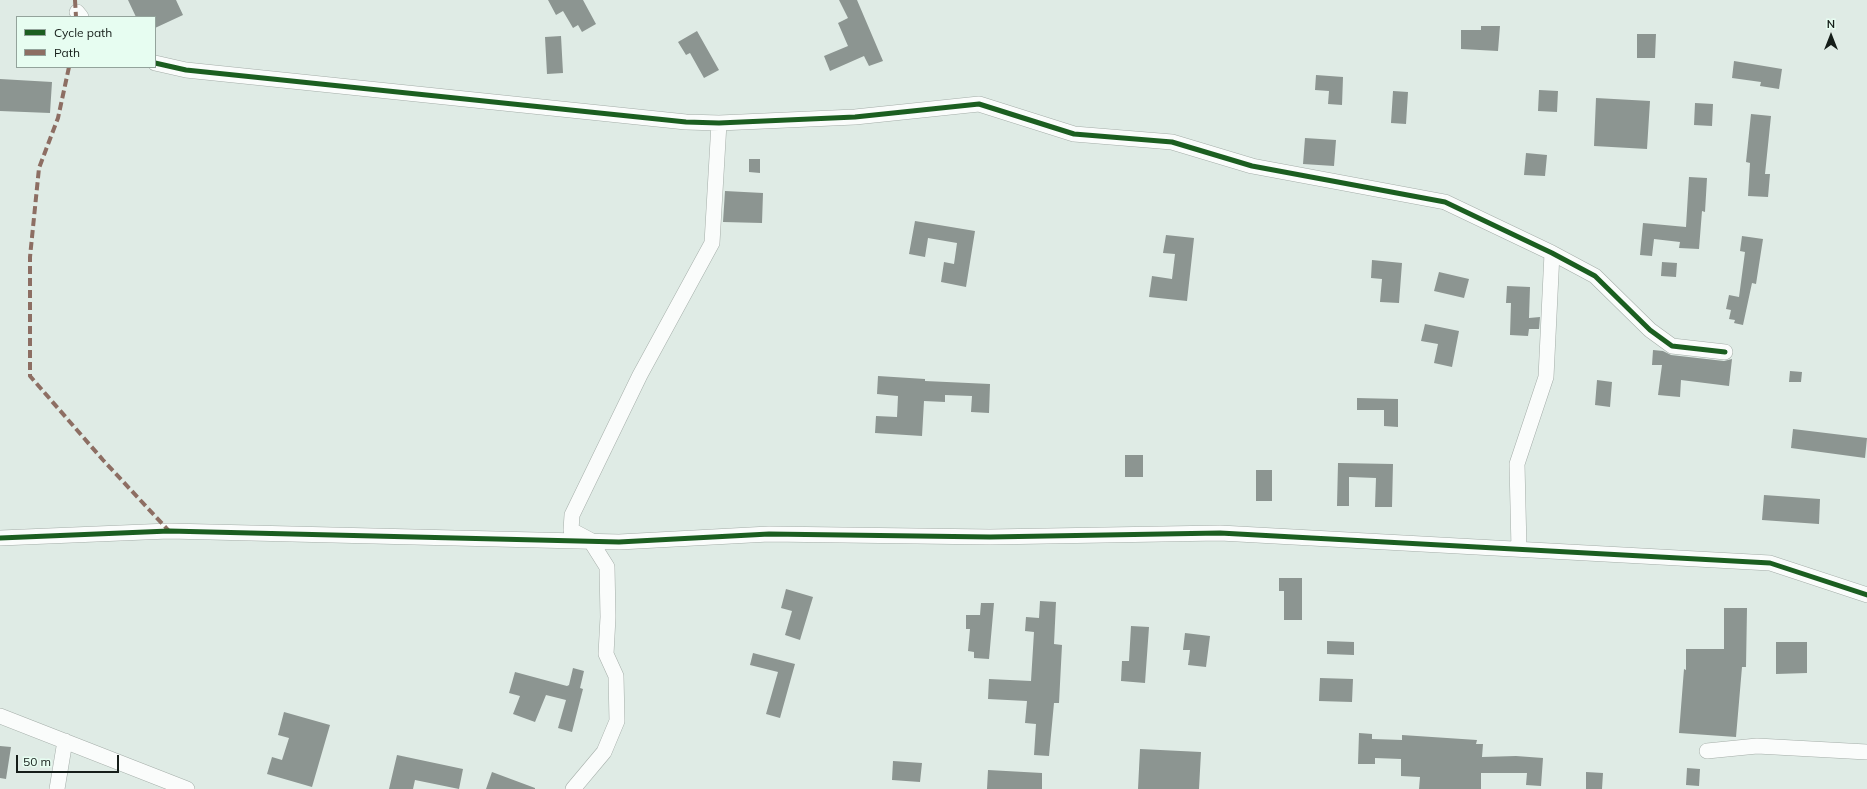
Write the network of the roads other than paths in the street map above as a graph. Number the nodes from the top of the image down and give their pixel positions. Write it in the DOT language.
graph roads {
  1 [pos="156,63"];
  2 [pos="719,123"];
  3 [pos="1552,253"];
  4 [pos="1725,352"];
  5 [pos="0,538"];
  6 [pos="590,540"];
  7 [pos="1519,549"];
  8 [pos="1867,595"];
  9 [pos="0,716"];
  10 [pos="65,741"];
  11 [pos="1706,751"];
  12 [pos="1867,752"];
  13 [pos="57,789"];
  14 [pos="187,789"];
  15 [pos="573,789"];
  1 -- 2 [label="street"];
  2 -- 3 [label="street"];
  2 -- 6 [label="street"];
  3 -- 4 [label="street"];
  3 -- 7 [label="street"];
  5 -- 6 [label="street"];
  6 -- 7 [label="street"];
  6 -- 15 [label="street"];
  7 -- 8 [label="street"];
  9 -- 10 [label="street"];
  10 -- 13 [label="street"];
  10 -- 14 [label="street"];
  11 -- 12 [label="street"];
}
